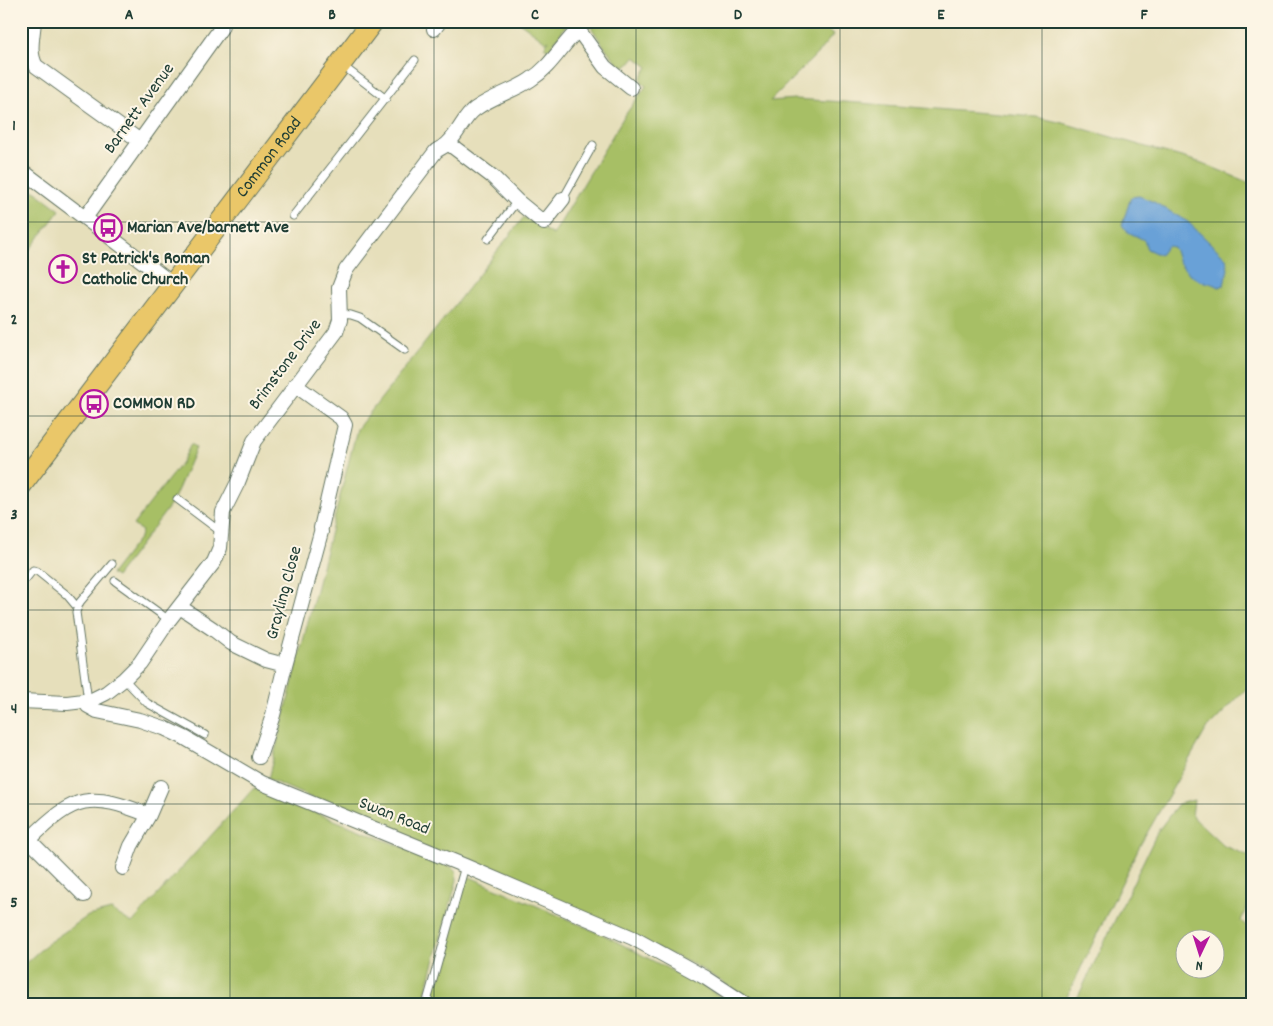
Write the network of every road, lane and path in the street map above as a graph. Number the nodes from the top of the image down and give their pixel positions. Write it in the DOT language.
graph roads {
  1 [pos="34,21"];
  2 [pos="72,21"];
  3 [pos="99,21"];
  4 [pos="223,21"];
  5 [pos="372,21"];
  6 [pos="575,26"];
  7 [pos="415,60"];
  8 [pos="340,64"];
  9 [pos="631,88"];
  10 [pos="386,99"];
  11 [pos="140,141"];
  12 [pos="448,143"];
  13 [pos="593,145"];
  14 [pos="21,170"];
  15 [pos="563,199"];
  16 [pos="517,201"];
  17 [pos="293,216"];
  18 [pos="85,218"];
  19 [pos="488,239"];
  20 [pos="174,285"];
  21 [pos="340,314"];
  22 [pos="405,350"];
  23 [pos="296,385"];
  24 [pos="21,485"];
  25 [pos="177,499"];
  26 [pos="221,532"];
  27 [pos="112,564"];
  28 [pos="115,581"];
  29 [pos="21,585"];
  30 [pos="77,607"];
  31 [pos="180,607"];
  32 [pos="169,620"];
  33 [pos="285,664"];
  34 [pos="124,680"];
  35 [pos="21,701"];
  36 [pos="88,701"];
  37 [pos="205,734"];
  38 [pos="259,757"];
  39 [pos="161,787"];
  40 [pos="150,814"];
  41 [pos="25,836"];
  42 [pos="464,866"];
  43 [pos="123,868"];
  44 [pos="84,895"];
  45 [pos="426,1005"];
  46 [pos="747,1005"];
  1 -- 11 [label="street"];
  2 -- 3 [label="lane"];
  4 -- 11 [label="street, Barnett Avenue"];
  5 -- 8 [label="main road, Common Road"];
  6 -- 9 [label="street"];
  6 -- 12 [label="street, Brimstone Drive"];
  7 -- 10 [label="lane"];
  8 -- 10 [label="lane"];
  8 -- 20 [label="main road, Common Road"];
  10 -- 17 [label="lane"];
  11 -- 18 [label="street, Barnett Avenue"];
  12 -- 16 [label="street"];
  12 -- 21 [label="street, Brimstone Drive"];
  13 -- 15 [label="lane"];
  14 -- 18 [label="street"];
  15 -- 16 [label="street"];
  16 -- 19 [label="lane"];
  18 -- 20 [label="street"];
  20 -- 24 [label="main road, Common Road"];
  21 -- 22 [label="lane"];
  21 -- 23 [label="street, Brimstone Drive"];
  23 -- 26 [label="street, Brimstone Drive"];
  23 -- 33 [label="street, Grayling Close"];
  25 -- 26 [label="lane"];
  26 -- 31 [label="street, Brimstone Drive"];
  27 -- 30 [label="lane"];
  28 -- 32 [label="lane"];
  29 -- 30 [label="lane"];
  30 -- 36 [label="lane"];
  31 -- 32 [label="street, Brimstone Drive"];
  31 -- 33 [label="street, Grayling Close"];
  32 -- 34 [label="street, Brimstone Drive"];
  33 -- 38 [label="street, Grayling Close"];
  34 -- 36 [label="street, Brimstone Drive"];
  34 -- 37 [label="lane"];
  35 -- 36 [label="street"];
  36 -- 42 [label="street, Swan Road"];
  39 -- 40 [label="street"];
  40 -- 41 [label="street"];
  40 -- 43 [label="street"];
  41 -- 44 [label="street"];
  42 -- 45 [label="lane"];
  42 -- 46 [label="street, Swan Road"];
}
